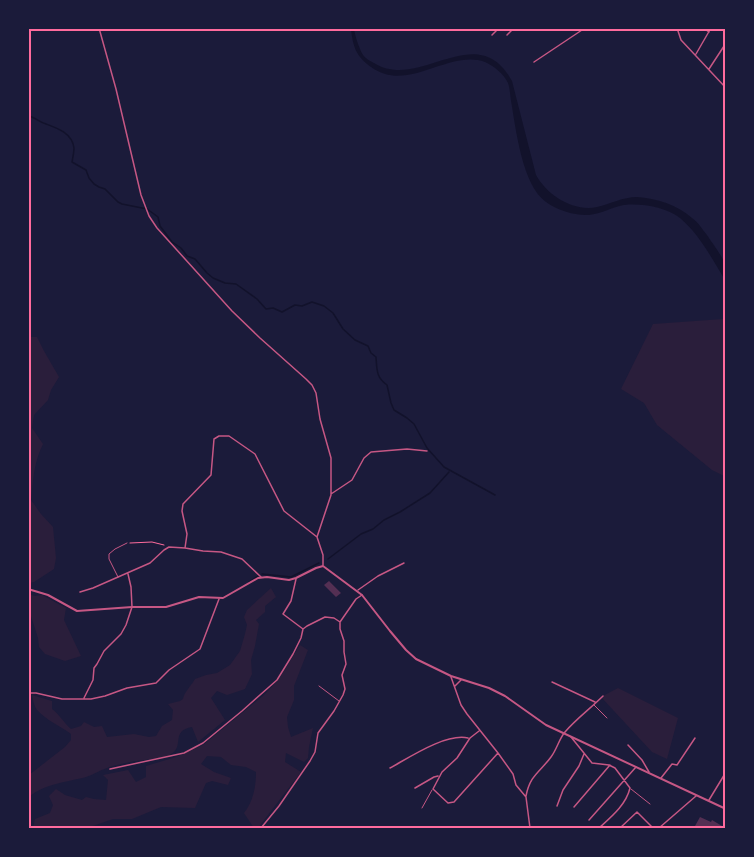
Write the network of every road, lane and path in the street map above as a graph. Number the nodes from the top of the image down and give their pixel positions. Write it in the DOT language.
graph roads {
  1 [pos="99,28"];
  2 [pos="499,28"];
  3 [pos="514,28"];
  4 [pos="585,28"];
  5 [pos="677,28"];
  6 [pos="703,28"];
  7 [pos="711,28"];
  8 [pos="709,32"];
  9 [pos="492,35"];
  10 [pos="507,35"];
  11 [pos="726,43"];
  12 [pos="695,55"];
  13 [pos="534,62"];
  14 [pos="709,69"];
  15 [pos="723,83"];
  16 [pos="726,88"];
  17 [pos="427,451"];
  18 [pos="331,495"];
  19 [pos="317,537"];
  20 [pos="127,543"];
  21 [pos="169,547"];
  22 [pos="186,548"];
  23 [pos="404,563"];
  24 [pos="323,566"];
  25 [pos="127,573"];
  26 [pos="118,577"];
  27 [pos="262,577"];
  28 [pos="296,578"];
  29 [pos="28,589"];
  30 [pos="358,591"];
  31 [pos="80,592"];
  32 [pos="362,595"];
  33 [pos="219,599"];
  34 [pos="132,607"];
  35 [pos="340,622"];
  36 [pos="303,629"];
  37 [pos="451,676"];
  38 [pos="461,680"];
  39 [pos="552,682"];
  40 [pos="319,686"];
  41 [pos="455,687"];
  42 [pos="28,693"];
  43 [pos="603,696"];
  44 [pos="84,699"];
  45 [pos="340,701"];
  46 [pos="595,704"];
  47 [pos="607,718"];
  48 [pos="480,731"];
  49 [pos="564,733"];
  50 [pos="571,736"];
  51 [pos="695,738"];
  52 [pos="469,739"];
  53 [pos="628,745"];
  54 [pos="498,753"];
  55 [pos="584,753"];
  56 [pos="610,765"];
  57 [pos="636,767"];
  58 [pos="390,768"];
  59 [pos="110,769"];
  60 [pos="726,772"];
  61 [pos="649,773"];
  62 [pos="439,777"];
  63 [pos="661,778"];
  64 [pos="625,781"];
  65 [pos="528,786"];
  66 [pos="415,788"];
  67 [pos="630,788"];
  68 [pos="433,789"];
  69 [pos="520,790"];
  70 [pos="697,795"];
  71 [pos="525,797"];
  72 [pos="708,801"];
  73 [pos="650,804"];
  74 [pos="557,806"];
  75 [pos="574,807"];
  76 [pos="422,808"];
  77 [pos="726,809"];
  78 [pos="589,820"];
  79 [pos="261,828"];
  80 [pos="530,828"];
  81 [pos="599,828"];
  82 [pos="620,828"];
  83 [pos="653,828"];
  84 [pos="659,828"];
  1 -- 18 [label="street"];
  2 -- 9 [label="street"];
  3 -- 10 [label="street"];
  4 -- 13 [label="street"];
  5 -- 12 [label="street"];
  6 -- 8 [label="street"];
  7 -- 8 [label="street"];
  8 -- 12 [label="street"];
  11 -- 14 [label="street"];
  12 -- 14 [label="street"];
  14 -- 15 [label="street"];
  15 -- 16 [label="street"];
  17 -- 18 [label="street"];
  18 -- 19 [label="street"];
  19 -- 22 [label="street"];
  19 -- 24 [label="street"];
  20 -- 21 [label="path"];
  20 -- 26 [label="lane"];
  21 -- 22 [label="street"];
  21 -- 25 [label="street"];
  22 -- 27 [label="street"];
  23 -- 30 [label="street"];
  24 -- 28 [label="street"];
  24 -- 30 [label="street"];
  25 -- 26 [label="street"];
  25 -- 34 [label="street"];
  26 -- 31 [label="street"];
  27 -- 28 [label="street"];
  27 -- 33 [label="street"];
  28 -- 36 [label="street"];
  29 -- 34 [label="street"];
  30 -- 32 [label="street"];
  32 -- 35 [label="street"];
  32 -- 37 [label="street"];
  33 -- 34 [label="street"];
  33 -- 44 [label="street"];
  34 -- 44 [label="street"];
  35 -- 36 [label="street"];
  35 -- 45 [label="street"];
  36 -- 59 [label="street"];
  37 -- 38 [label="street"];
  37 -- 41 [label="street"];
  38 -- 41 [label="street"];
  38 -- 49 [label="street"];
  39 -- 46 [label="street"];
  40 -- 45 [label="lane"];
  41 -- 48 [label="street"];
  42 -- 44 [label="street"];
  43 -- 46 [label="street"];
  45 -- 79 [label="street"];
  46 -- 47 [label="lane"];
  46 -- 49 [label="street"];
  48 -- 52 [label="street"];
  48 -- 54 [label="street"];
  49 -- 50 [label="street"];
  49 -- 65 [label="street"];
  50 -- 55 [label="street"];
  50 -- 57 [label="street"];
  51 -- 63 [label="street"];
  52 -- 58 [label="street"];
  52 -- 62 [label="street"];
  53 -- 61 [label="street"];
  54 -- 68 [label="street"];
  54 -- 69 [label="street"];
  55 -- 56 [label="street"];
  55 -- 74 [label="street"];
  56 -- 64 [label="street"];
  56 -- 75 [label="street"];
  57 -- 61 [label="street"];
  57 -- 64 [label="street"];
  60 -- 72 [label="street"];
  61 -- 63 [label="street"];
  62 -- 66 [label="street"];
  62 -- 68 [label="street"];
  63 -- 70 [label="street"];
  64 -- 67 [label="street"];
  64 -- 78 [label="street"];
  65 -- 69 [label="street"];
  65 -- 71 [label="street"];
  67 -- 73 [label="lane"];
  67 -- 81 [label="street"];
  68 -- 76 [label="lane"];
  69 -- 71 [label="street"];
  70 -- 72 [label="street"];
  70 -- 84 [label="street"];
  71 -- 80 [label="street"];
  72 -- 77 [label="street"];
  82 -- 83 [label="street"];
}
